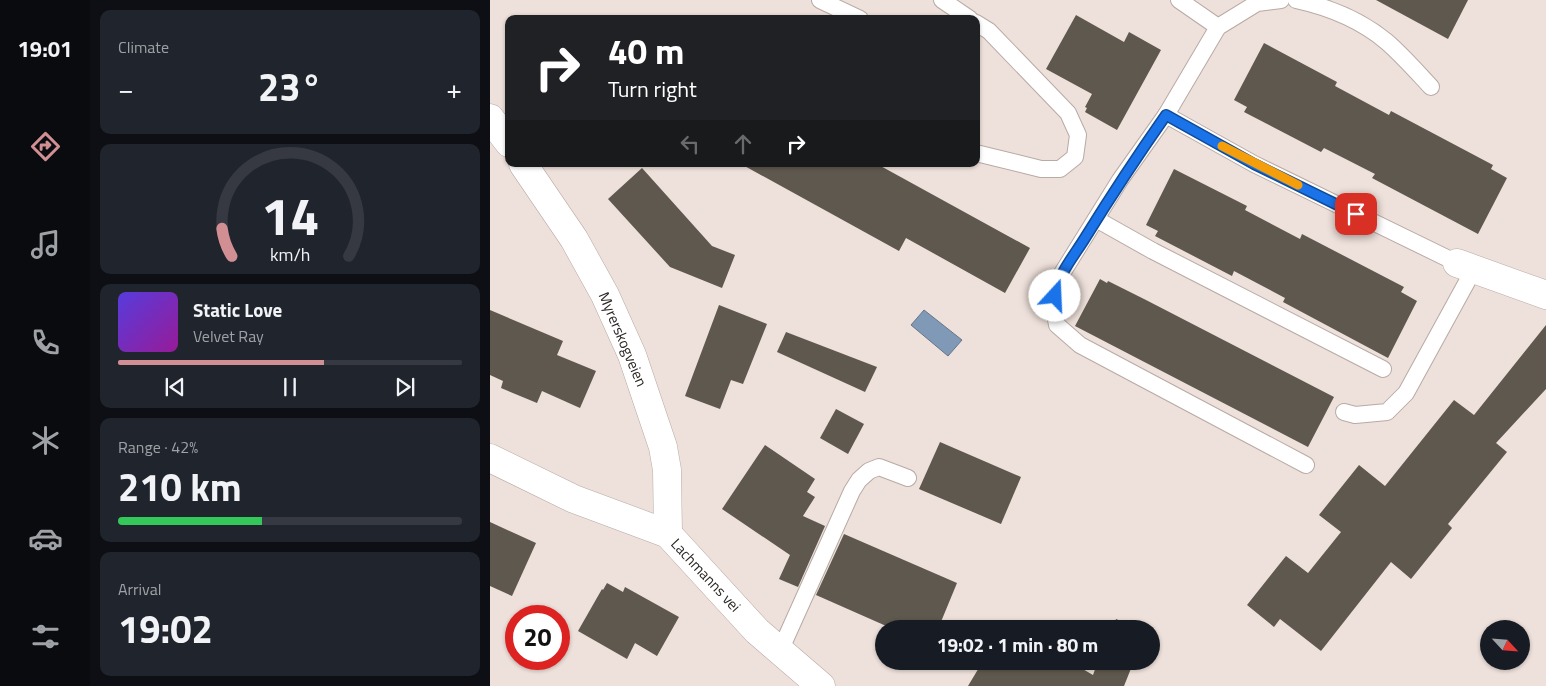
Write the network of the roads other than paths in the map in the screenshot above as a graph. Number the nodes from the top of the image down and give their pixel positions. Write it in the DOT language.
graph roads {
  1 [pos="820,0"];
  2 [pos="942,0"];
  3 [pos="1179,0"];
  4 [pos="1280,0"];
  5 [pos="1296,0"];
  6 [pos="852,15"];
  7 [pos="964,15"];
  8 [pos="980,26"];
  9 [pos="1218,27"];
  10 [pos="1431,87"];
  11 [pos="1166,115"];
  12 [pos="490,118"];
  13 [pos="505,138"];
  14 [pos="980,154"];
  15 [pos="525,167"];
  16 [pos="1096,219"];
  17 [pos="1465,266"];
  18 [pos="1546,295"];
  19 [pos="1383,369"];
  20 [pos="1344,412"];
  21 [pos="490,458"];
  22 [pos="1306,466"];
  23 [pos="908,478"];
  24 [pos="668,534"];
  25 [pos="780,650"];
  26 [pos="821,686"];
  1 -- 6 [label="lane"];
  2 -- 7 [label="lane"];
  3 -- 9 [label="lane"];
  4 -- 9 [label="lane"];
  5 -- 10 [label="lane"];
  8 -- 14 [label="lane"];
  9 -- 11 [label="lane"];
  11 -- 16 [label="lane"];
  11 -- 17 [label="lane"];
  12 -- 13 [label="street"];
  15 -- 24 [label="street, Myrerskogveien"];
  16 -- 19 [label="lane"];
  16 -- 22 [label="lane"];
  17 -- 18 [label="street"];
  17 -- 20 [label="lane"];
  21 -- 24 [label="street, Lachmanns vei"];
  23 -- 25 [label="lane"];
  24 -- 25 [label="street, Lachmanns vei"];
  25 -- 26 [label="street, Lachmanns vei"];
}
